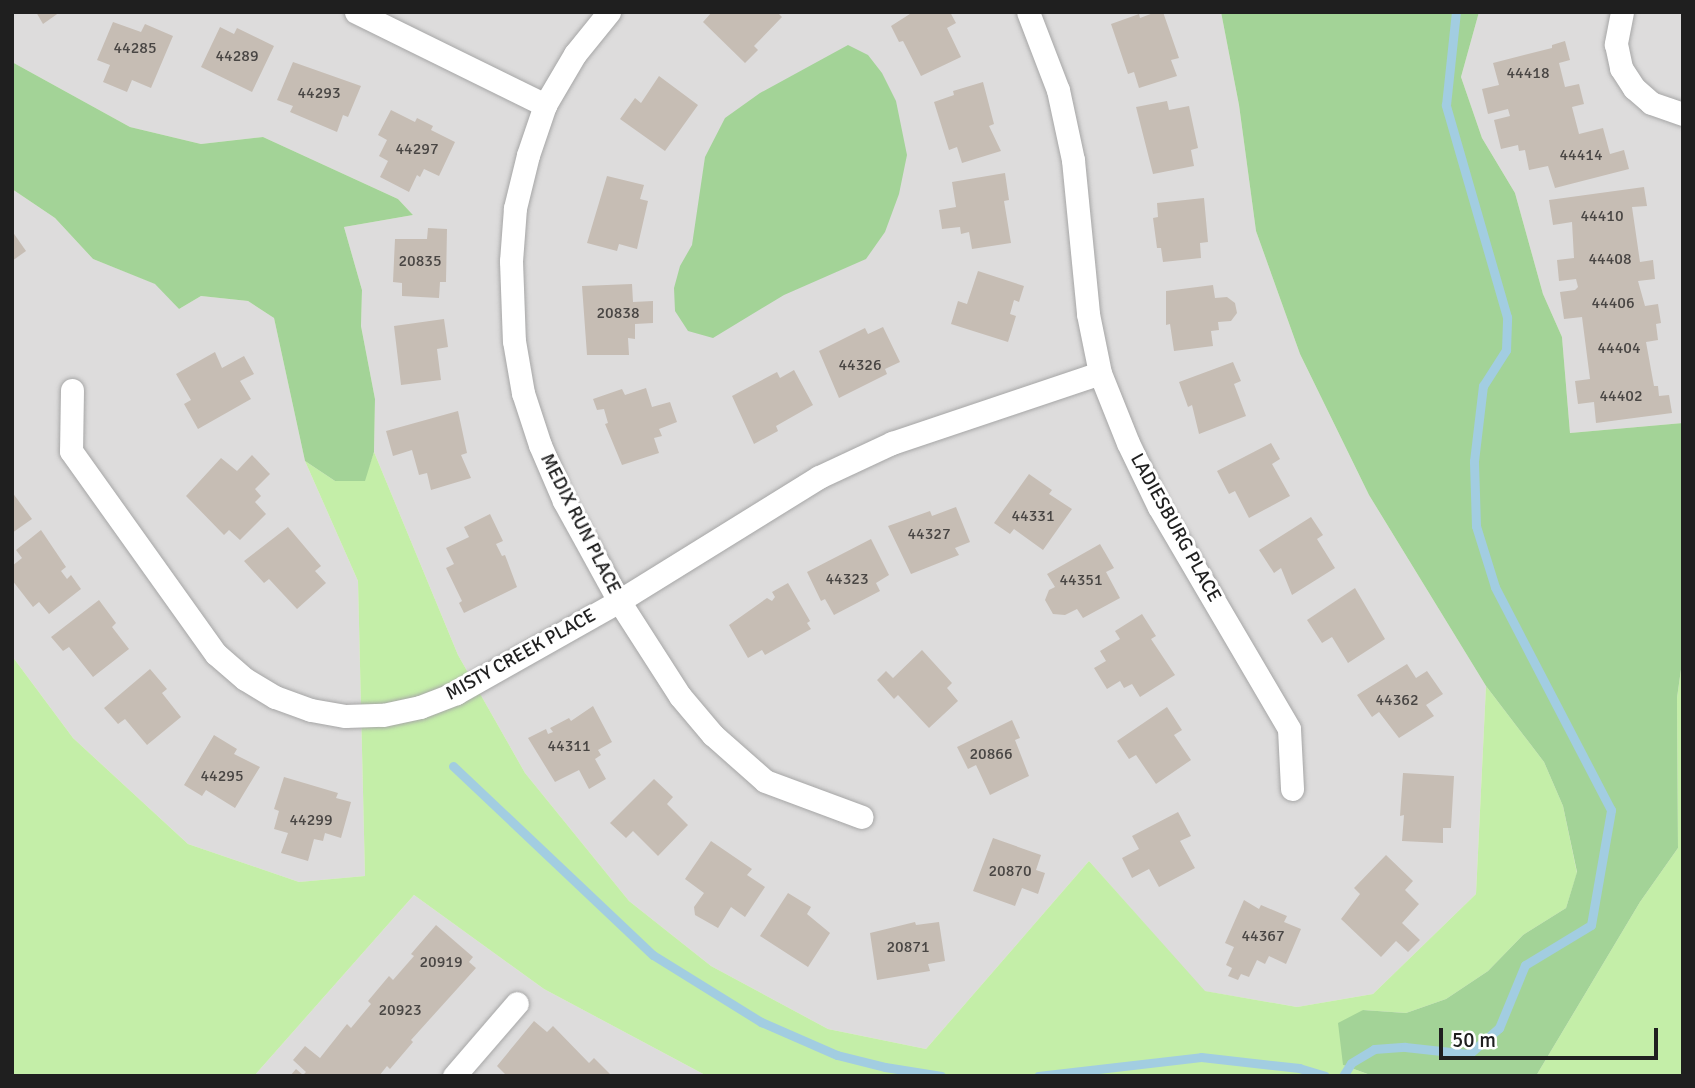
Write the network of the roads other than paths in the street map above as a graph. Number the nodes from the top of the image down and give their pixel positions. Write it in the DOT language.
graph roads {
  1 [pos="356,12"];
  2 [pos="608,12"];
  3 [pos="1028,12"];
  4 [pos="1622,12"];
  5 [pos="545,106"];
  6 [pos="1683,114"];
  7 [pos="1100,373"];
  8 [pos="72,390"];
  9 [pos="619,601"];
  10 [pos="1292,789"];
  11 [pos="862,817"];
  12 [pos="517,1003"];
  13 [pos="454,1076"];
  1 -- 5 [label="street"];
  2 -- 5 [label="street, MEDIX RUN PLACE"];
  3 -- 7 [label="street, LADIESBURG PLACE"];
  4 -- 6 [label="street"];
  5 -- 9 [label="street, MEDIX RUN PLACE"];
  7 -- 9 [label="street, MISTY CREEK PLACE"];
  7 -- 10 [label="street, LADIESBURG PLACE"];
  8 -- 9 [label="street, MISTY CREEK PLACE"];
  9 -- 11 [label="street, MEDIX RUN PLACE"];
  12 -- 13 [label="street"];
}
